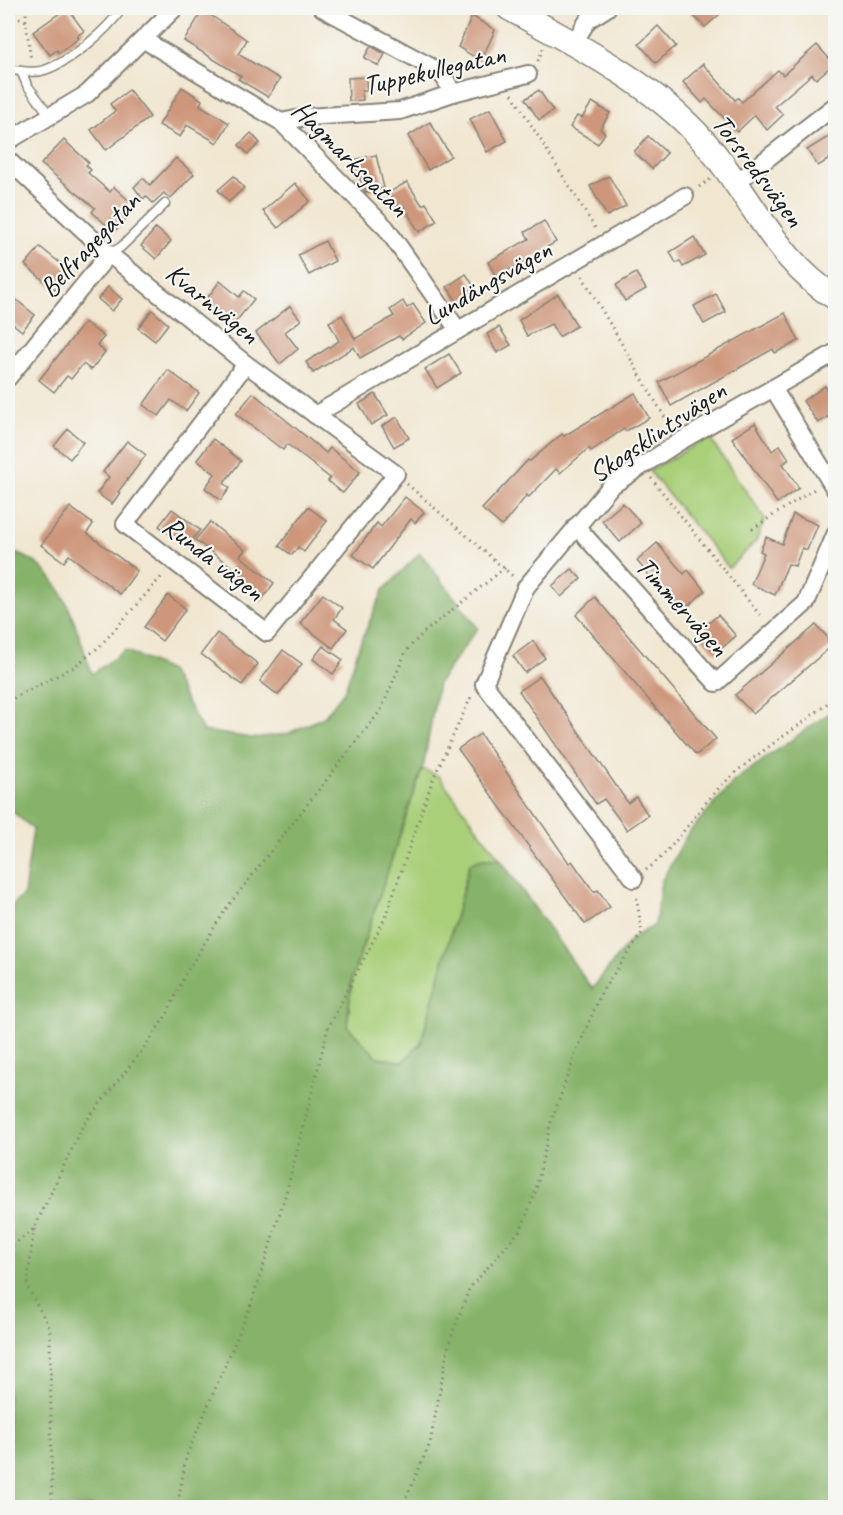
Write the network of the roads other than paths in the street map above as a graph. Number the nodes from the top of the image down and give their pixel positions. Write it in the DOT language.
graph roads {
  1 [pos="122,8"];
  2 [pos="174,8"];
  3 [pos="322,8"];
  4 [pos="509,8"];
  5 [pos="607,8"];
  6 [pos="144,40"];
  7 [pos="573,44"];
  8 [pos="8,69"];
  9 [pos="21,71"];
  10 [pos="528,74"];
  11 [pos="453,93"];
  12 [pos="836,105"];
  13 [pos="51,117"];
  14 [pos="281,122"];
  15 [pos="8,141"];
  16 [pos="8,160"];
  17 [pos="732,175"];
  18 [pos="685,196"];
  19 [pos="165,204"];
  20 [pos="109,254"];
  21 [pos="836,298"];
  22 [pos="458,330"];
  23 [pos="836,352"];
  24 [pos="246,364"];
  25 [pos="8,378"];
  26 [pos="773,388"];
  27 [pos="315,415"];
  28 [pos="396,474"];
  29 [pos="832,485"];
  30 [pos="576,526"];
  31 [pos="836,533"];
  32 [pos="634,879"];
  1 -- 9 [label="lane"];
  2 -- 6 [label="street"];
  3 -- 11 [label="street"];
  4 -- 7 [label="street, Torsredsvägen"];
  5 -- 7 [label="street"];
  6 -- 13 [label="street"];
  6 -- 14 [label="street, Hagmarksgatan"];
  7 -- 17 [label="street, Torsredsvägen"];
  8 -- 9 [label="lane"];
  9 -- 13 [label="lane"];
  10 -- 11 [label="street, Tuppekullegatan"];
  11 -- 14 [label="street, Tuppekullegatan"];
  12 -- 17 [label="street"];
  13 -- 15 [label="street"];
  14 -- 22 [label="street, Hagmarksgatan"];
  16 -- 20 [label="street, Kvarnvägen"];
  17 -- 21 [label="street, Torsredsvägen"];
  18 -- 22 [label="street, Lundängsvägen"];
  19 -- 20 [label="lane, Belfragegatan"];
  20 -- 24 [label="street, Kvarnvägen"];
  20 -- 25 [label="street, Belfragegatan"];
  22 -- 27 [label="street, Lundängsvägen"];
  23 -- 26 [label="street, Skogsklintsvägen"];
  24 -- 27 [label="street, Kvarnvägen"];
  24 -- 28 [label="street, Runda vägen"];
  26 -- 29 [label="street"];
  26 -- 30 [label="street, Skogsklintsvägen"];
  27 -- 28 [label="street, Kvarnvägen"];
  30 -- 31 [label="street, Timmervägen"];
  30 -- 32 [label="street, Skogsklintsvägen"];
}
